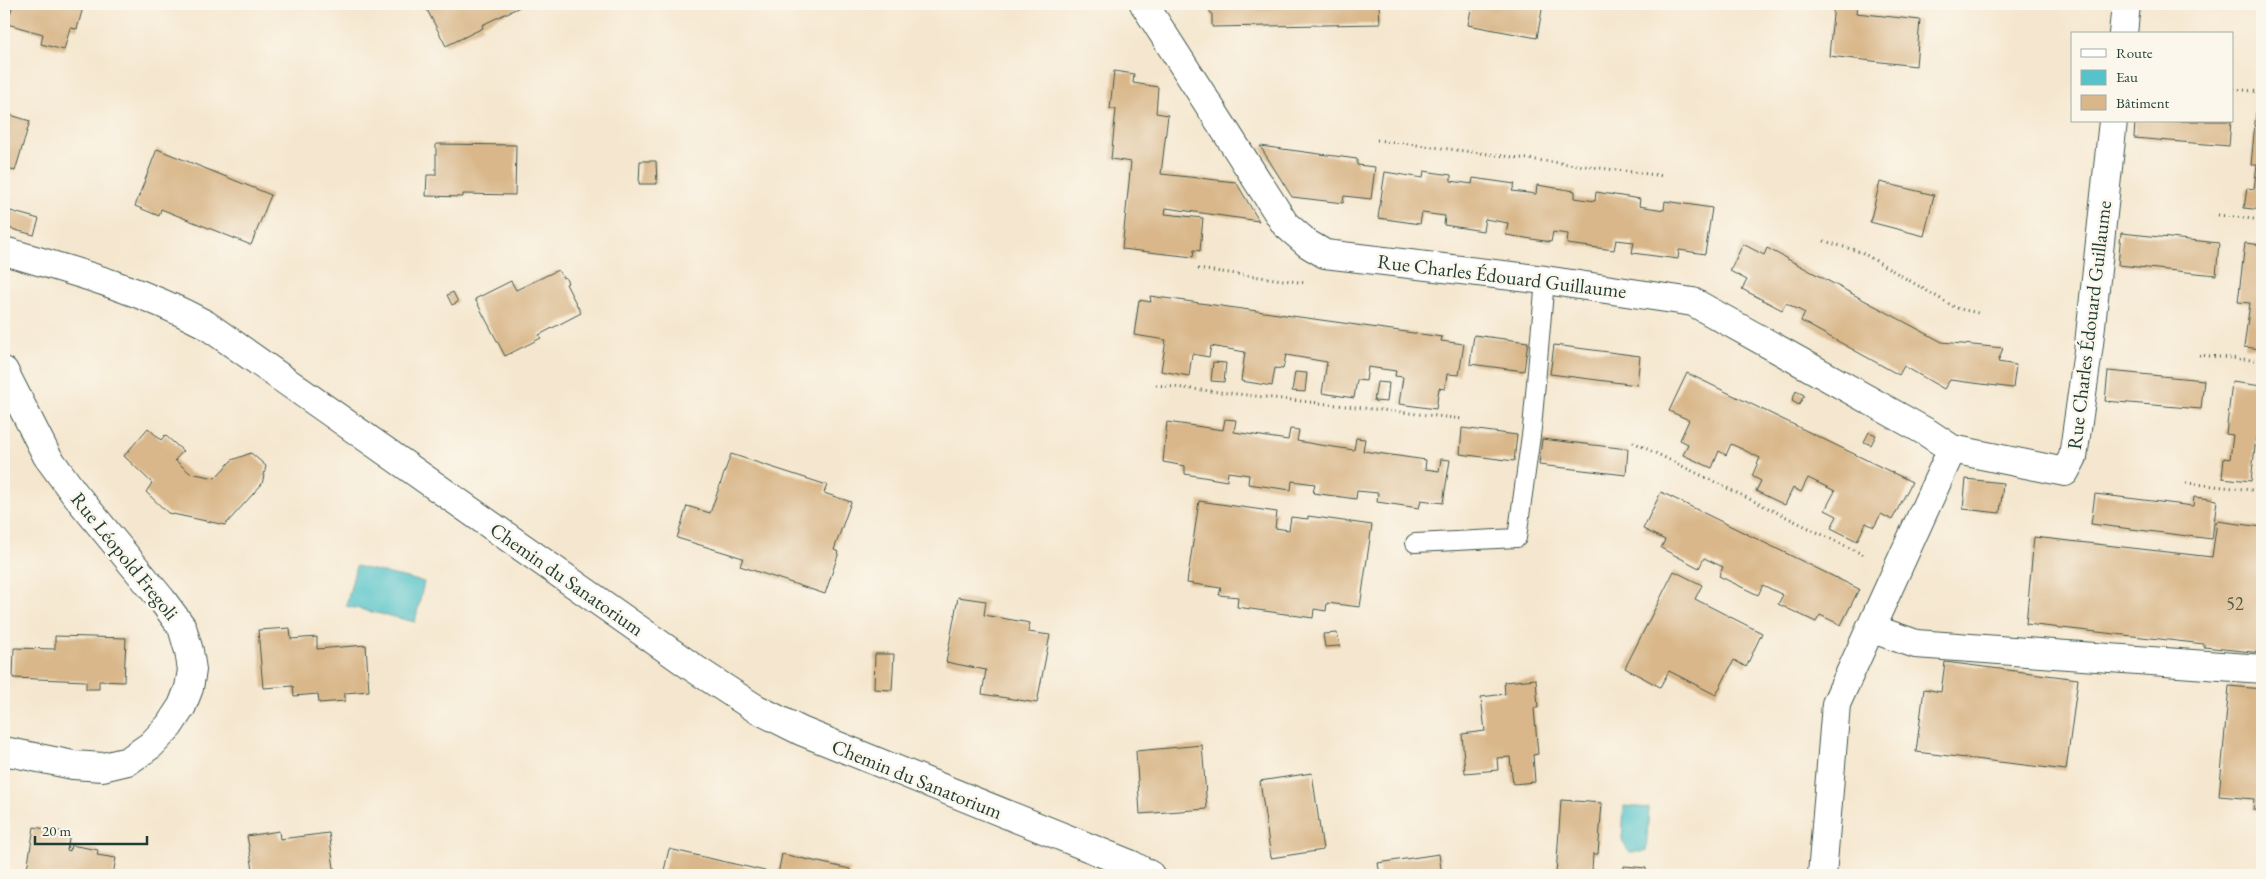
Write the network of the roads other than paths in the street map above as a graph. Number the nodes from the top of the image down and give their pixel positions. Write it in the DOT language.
graph roads {
  1 [pos="1144,4"];
  2 [pos="2126,4"];
  3 [pos="2123,32"];
  4 [pos="2113,122"];
  5 [pos="4,251"];
  6 [pos="1544,280"];
  7 [pos="4,370"];
  8 [pos="1952,449"];
  9 [pos="1415,543"];
  10 [pos="1870,628"];
  11 [pos="2262,669"];
  12 [pos="9,752"];
  13 [pos="1150,875"];
  14 [pos="1822,875"];
  1 -- 6 [label="street, Rue Charles Édouard Guillaume"];
  2 -- 3 [label="street"];
  4 -- 8 [label="street, Rue Charles Édouard Guillaume"];
  5 -- 13 [label="street, Chemin du Sanatorium"];
  6 -- 8 [label="street, Rue Charles Édouard Guillaume"];
  6 -- 9 [label="lane"];
  7 -- 12 [label="street, Rue Léopold Fregoli"];
  8 -- 10 [label="street"];
  10 -- 11 [label="street"];
  10 -- 14 [label="street"];
}
